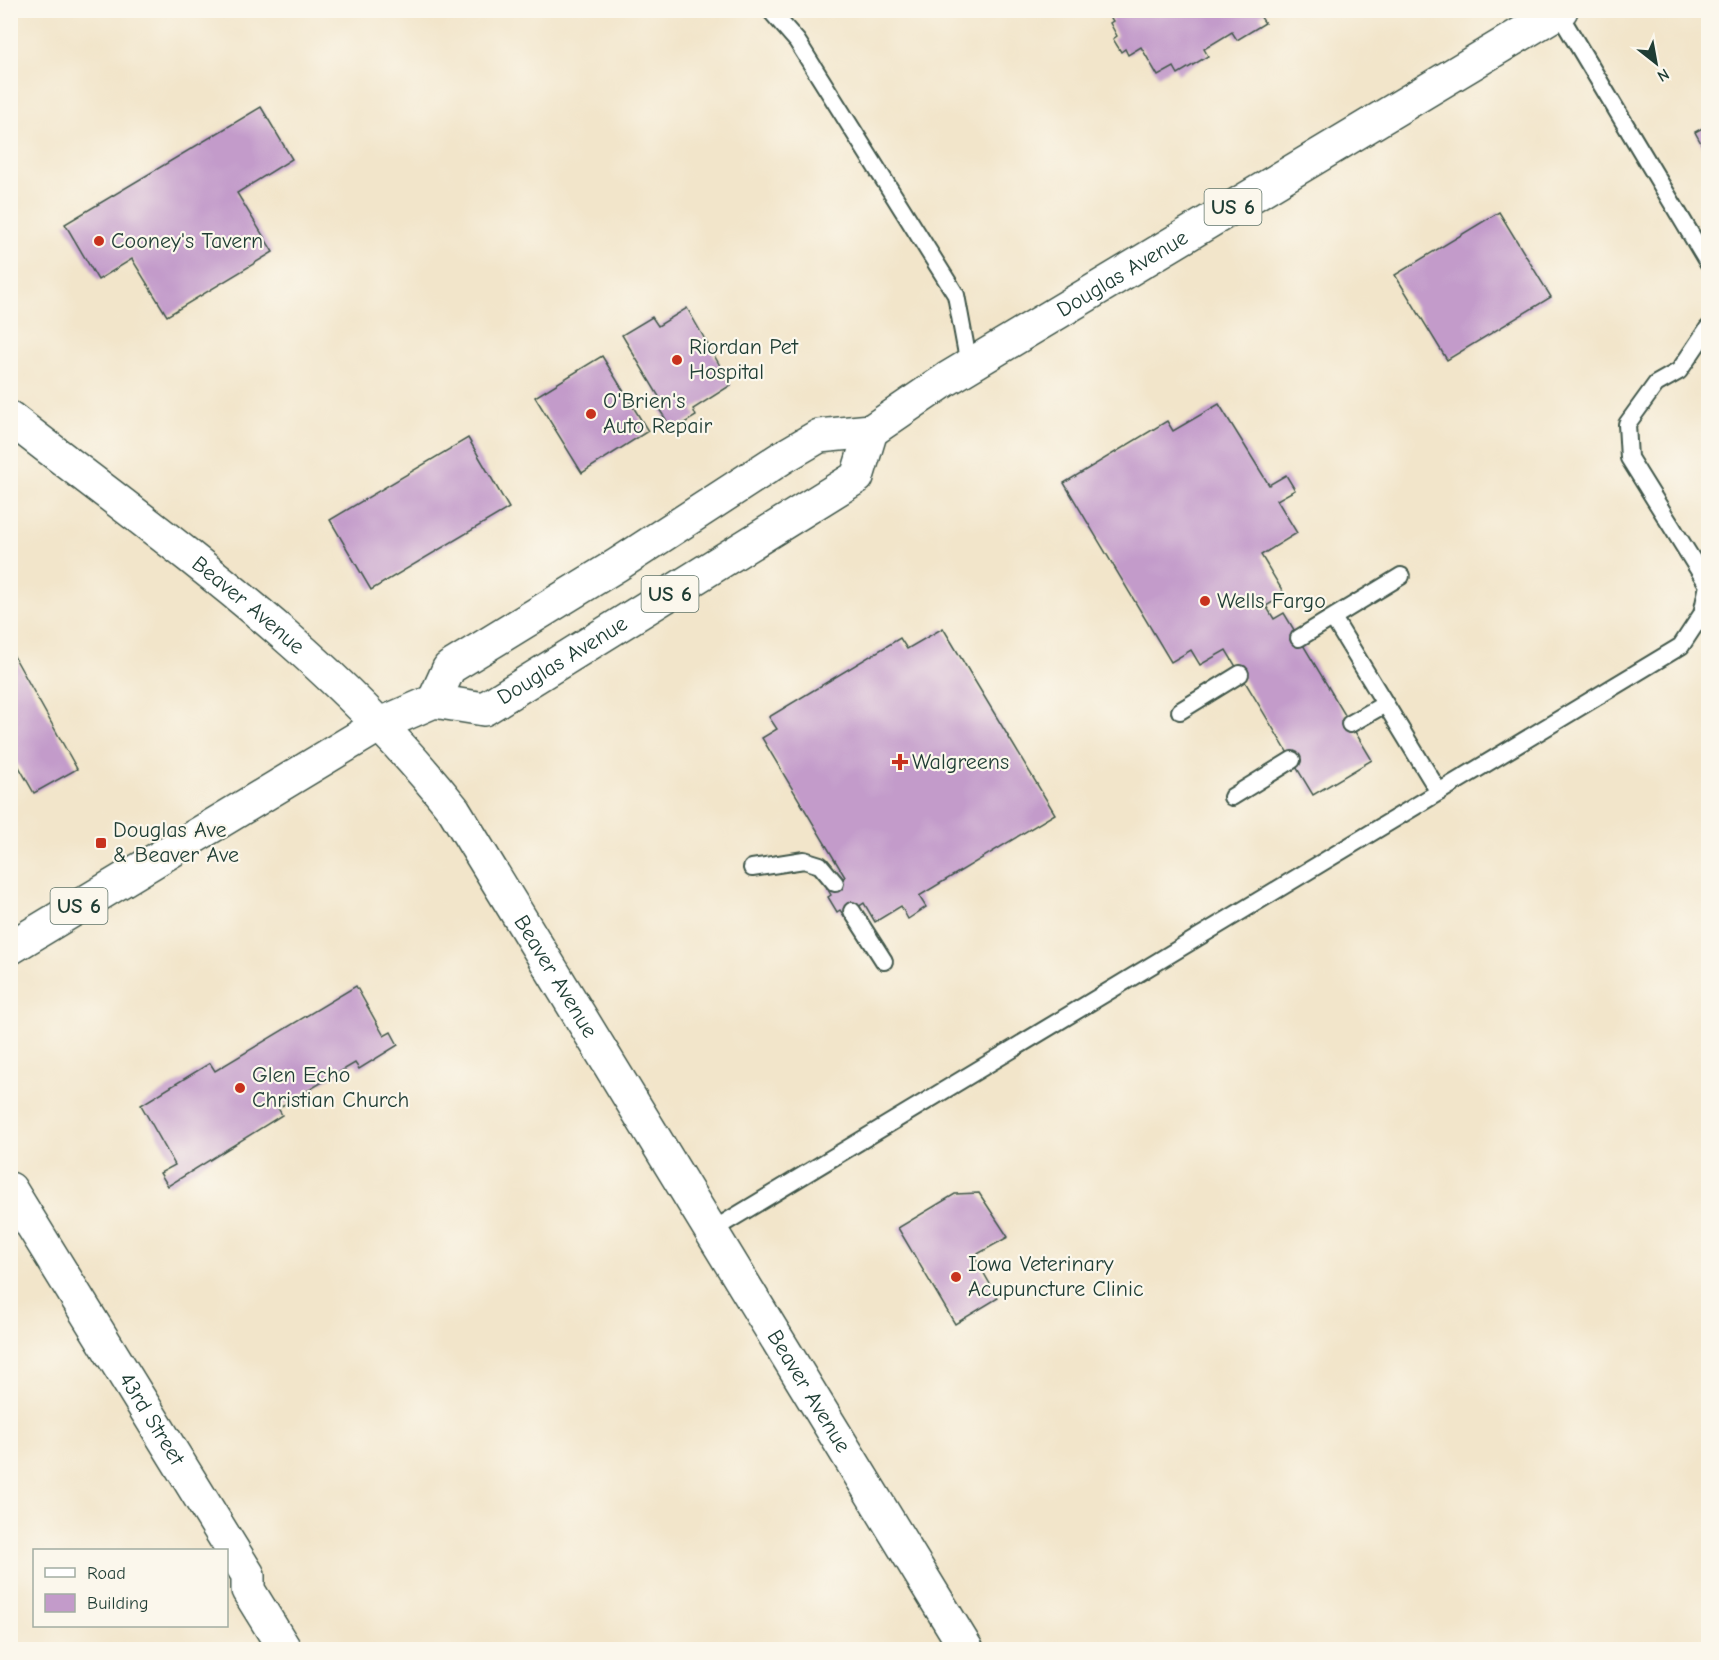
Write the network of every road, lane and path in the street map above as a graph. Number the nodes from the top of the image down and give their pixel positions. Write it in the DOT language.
graph roads {
  1 [pos="770,10"];
  2 [pos="1560,11"];
  3 [pos="1708,263"];
  4 [pos="1708,328"];
  5 [pos="969,365"];
  6 [pos="10,418"];
  7 [pos="872,431"];
  8 [pos="1401,576"];
  9 [pos="1333,618"];
  10 [pos="1299,638"];
  11 [pos="1240,674"];
  12 [pos="434,701"];
  13 [pos="1384,704"];
  14 [pos="1179,711"];
  15 [pos="381,724"];
  16 [pos="1350,724"];
  17 [pos="1292,760"];
  18 [pos="1438,792"];
  19 [pos="1232,797"];
  20 [pos="752,868"];
  21 [pos="835,883"];
  22 [pos="852,910"];
  23 [pos="10,948"];
  24 [pos="884,961"];
  25 [pos="10,1189"];
  26 [pos="711,1231"];
  27 [pos="285,1650"];
  28 [pos="967,1650"];
  1 -- 5 [label="lane"];
  2 -- 3 [label="lane"];
  2 -- 5 [label="main road, Douglas Avenue / US 6"];
  4 -- 18 [label="lane"];
  5 -- 7 [label="main road, Douglas Avenue / US 6"];
  6 -- 15 [label="main road, Beaver Avenue"];
  7 -- 12 [label="main road, Douglas Avenue / US 6"];
  7 -- 12 [label="main road, Douglas Avenue / US 6"];
  8 -- 9 [label="lane"];
  9 -- 10 [label="lane"];
  9 -- 13 [label="lane"];
  11 -- 14 [label="lane"];
  12 -- 15 [label="main road, US 6"];
  13 -- 16 [label="lane"];
  13 -- 18 [label="lane"];
  15 -- 23 [label="main road, US 6"];
  15 -- 26 [label="main road, Beaver Avenue"];
  17 -- 19 [label="lane"];
  18 -- 26 [label="lane"];
  20 -- 21 [label="lane"];
  22 -- 24 [label="lane"];
  25 -- 27 [label="main road, 43rd Street"];
  26 -- 28 [label="main road, Beaver Avenue"];
}
